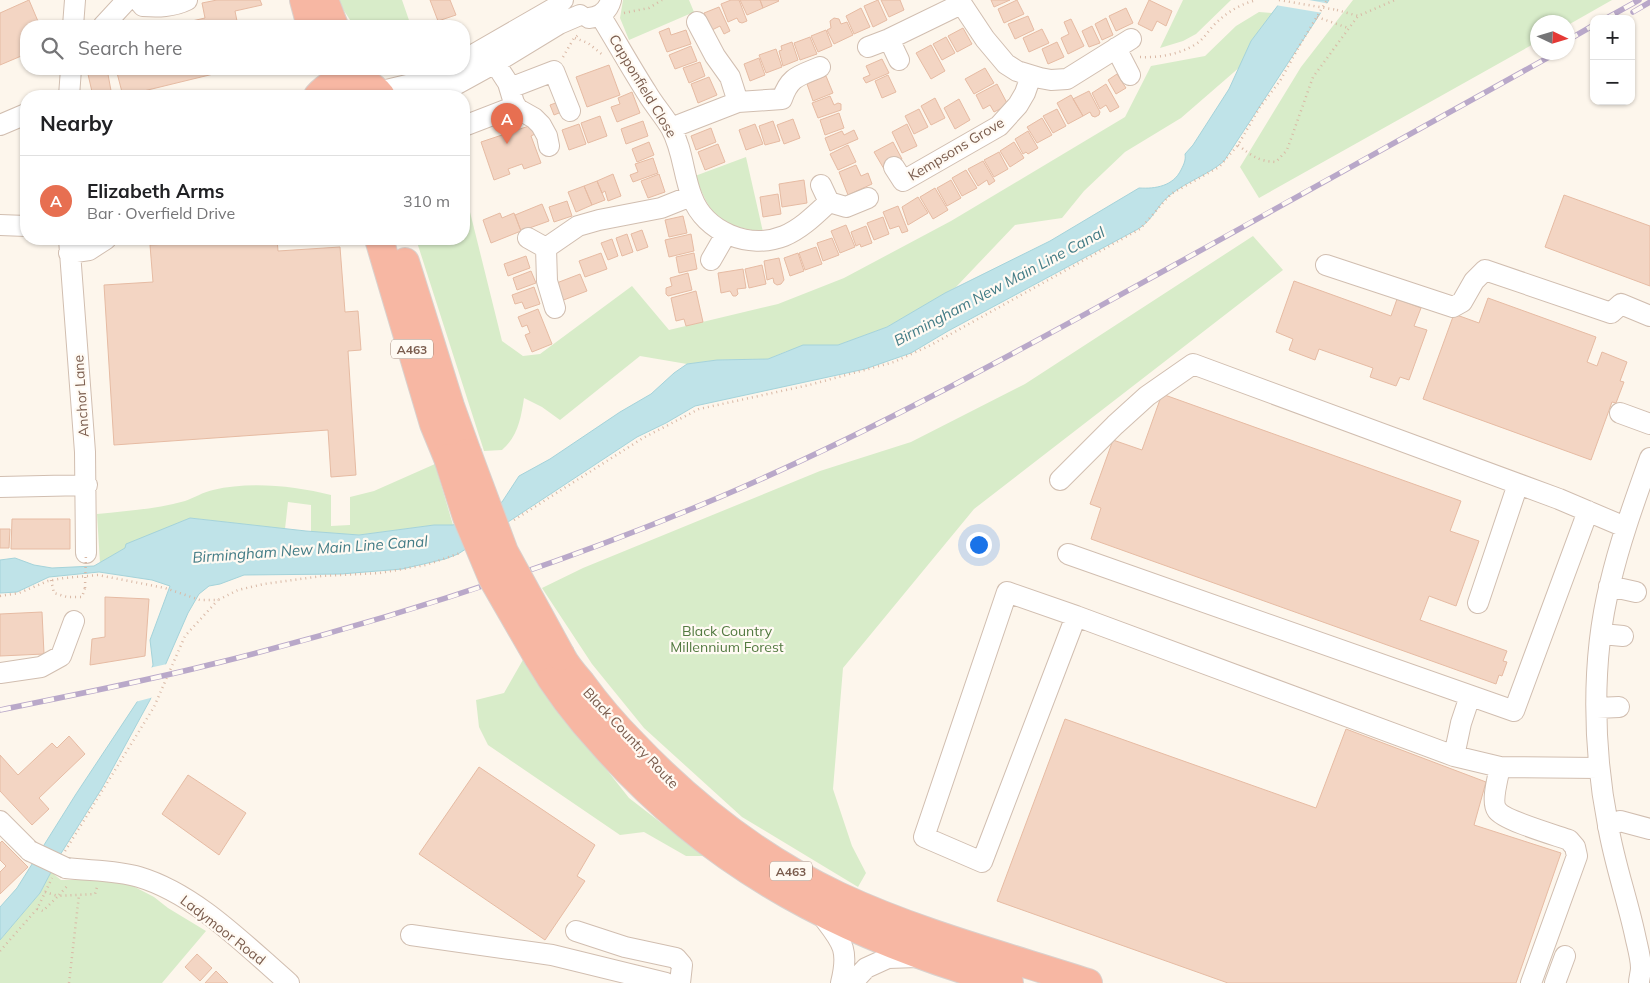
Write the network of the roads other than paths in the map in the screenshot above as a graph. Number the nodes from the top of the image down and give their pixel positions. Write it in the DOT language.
graph roads {
  1 [pos="75,0"];
  2 [pos="127,0"];
  3 [pos="138,0"];
  4 [pos="187,0"];
  5 [pos="304,0"];
  6 [pos="324,0"];
  7 [pos="563,0"];
  8 [pos="960,2"];
  9 [pos="606,7"];
  10 [pos="574,8"];
  11 [pos="73,20"];
  12 [pos="109,20"];
  13 [pos="310,20"];
  14 [pos="332,20"];
  15 [pos="697,22"];
  16 [pos="889,39"];
  17 [pos="868,47"];
  18 [pos="470,57"];
  19 [pos="899,60"];
  20 [pos="495,63"];
  21 [pos="820,67"];
  22 [pos="71,75"];
  23 [pos="436,75"];
  24 [pos="1130,75"];
  25 [pos="1031,76"];
  26 [pos="370,85"];
  27 [pos="319,86"];
  28 [pos="69,90"];
  29 [pos="446,90"];
  30 [pos="513,97"];
  31 [pos="738,102"];
  32 [pos="570,110"];
  33 [pos="20,117"];
  34 [pos="470,122"];
  35 [pos="0,125"];
  36 [pos="671,128"];
  37 [pos="549,146"];
  38 [pos="894,167"];
  39 [pos="692,196"];
  40 [pos="868,198"];
  41 [pos="0,225"];
  42 [pos="20,226"];
  43 [pos="726,234"];
  44 [pos="528,238"];
  45 [pos="97,245"];
  46 [pos="381,245"];
  47 [pos="400,245"];
  48 [pos="69,246"];
  49 [pos="546,248"];
  50 [pos="711,260"];
  51 [pos="1326,265"];
  52 [pos="555,308"];
  53 [pos="1650,316"];
  54 [pos="1620,414"];
  55 [pos="1650,424"];
  56 [pos="458,456"];
  57 [pos="1648,470"];
  58 [pos="1060,480"];
  59 [pos="1518,484"];
  60 [pos="86,485"];
  61 [pos="0,487"];
  62 [pos="1588,511"];
  63 [pos="1625,526"];
  64 [pos="86,553"];
  65 [pos="1068,554"];
  66 [pos="1609,586"];
  67 [pos="1636,592"];
  68 [pos="1478,603"];
  69 [pos="1076,616"];
  70 [pos="74,621"];
  71 [pos="1602,634"];
  72 [pos="1623,636"];
  73 [pos="550,657"];
  74 [pos="0,673"];
  75 [pos="1470,696"];
  76 [pos="1619,707"];
  77 [pos="1597,708"];
  78 [pos="1454,756"];
  79 [pos="1500,768"];
  80 [pos="1599,768"];
  81 [pos="0,821"];
  82 [pos="1608,827"];
  83 [pos="1650,829"];
  84 [pos="1629,904"];
  85 [pos="819,911"];
  86 [pos="576,932"];
  87 [pos="411,935"];
  88 [pos="1650,952"];
  89 [pos="1564,956"];
  90 [pos="925,957"];
  91 [pos="289,983"];
  92 [pos="666,983"];
  93 [pos="680,983"];
  94 [pos="841,983"];
  95 [pos="852,983"];
  96 [pos="1009,983"];
  97 [pos="1088,983"];
  98 [pos="1531,983"];
  99 [pos="1555,983"];
  100 [pos="1639,983"];
  1 -- 11 [label="street"];
  2 -- 12 [label="street"];
  3 -- 4 [label="street"];
  5 -- 13 [label="highway"];
  6 -- 14 [label="highway"];
  7 -- 18 [label="street"];
  8 -- 16 [label="street"];
  8 -- 25 [label="street"];
  9 -- 10 [label="street"];
  9 -- 36 [label="street, Capponfield Close"];
  10 -- 20 [label="street"];
  15 -- 31 [label="street"];
  16 -- 17 [label="street"];
  16 -- 19 [label="street"];
  20 -- 29 [label="street"];
  20 -- 30 [label="street"];
  21 -- 31 [label="street"];
  22 -- 28 [label="street"];
  23 -- 26 [label="street"];
  24 -- 25 [label="street"];
  25 -- 38 [label="street, Kempsons Grove"];
  26 -- 27 [label="highway"];
  30 -- 32 [label="street"];
  30 -- 34 [label="street"];
  30 -- 37 [label="street"];
  31 -- 36 [label="street"];
  33 -- 35 [label="street"];
  36 -- 39 [label="street, Capponfield Close"];
  39 -- 43 [label="street, Capponfield Close"];
  39 -- 49 [label="street"];
  40 -- 43 [label="street, Capponfield Close"];
  41 -- 42 [label="street"];
  43 -- 50 [label="street"];
  44 -- 49 [label="street"];
  45 -- 48 [label="street"];
  46 -- 56 [label="highway, Black Country Route / A463"];
  47 -- 56 [label="highway, Black Country Route / A463"];
  48 -- 60 [label="street, Anchor Lane"];
  49 -- 52 [label="street"];
  51 -- 53 [label="street"];
  54 -- 55 [label="street"];
  56 -- 73 [label="highway, Black Country Route / A463, bridge"];
  57 -- 63 [label="street"];
  58 -- 59 [label="street"];
  59 -- 62 [label="street"];
  59 -- 68 [label="street"];
  60 -- 61 [label="street"];
  60 -- 64 [label="street, Anchor Lane"];
  62 -- 63 [label="street"];
  62 -- 75 [label="street"];
  63 -- 66 [label="street"];
  65 -- 75 [label="street"];
  66 -- 67 [label="street"];
  66 -- 71 [label="street"];
  69 -- 69 [label="street"];
  69 -- 78 [label="street"];
  70 -- 74 [label="street"];
  71 -- 72 [label="street"];
  71 -- 77 [label="street"];
  73 -- 85 [label="highway, Black Country Route / A463"];
  73 -- 97 [label="highway, Black Country Route / A463"];
  75 -- 78 [label="street"];
  76 -- 77 [label="street"];
  77 -- 80 [label="street"];
  78 -- 79 [label="street"];
  79 -- 80 [label="street"];
  79 -- 98 [label="street"];
  80 -- 82 [label="street"];
  81 -- 91 [label="street, Ladymoor Road, bridge"];
  82 -- 83 [label="street"];
  82 -- 84 [label="street"];
  84 -- 88 [label="street"];
  84 -- 100 [label="street"];
  85 -- 90 [label="highway, Black Country Route / A463"];
  85 -- 94 [label="street"];
  86 -- 93 [label="street"];
  87 -- 92 [label="street"];
  89 -- 99 [label="street"];
  90 -- 95 [label="street"];
  90 -- 96 [label="highway, Black Country Route / A463"];
}
